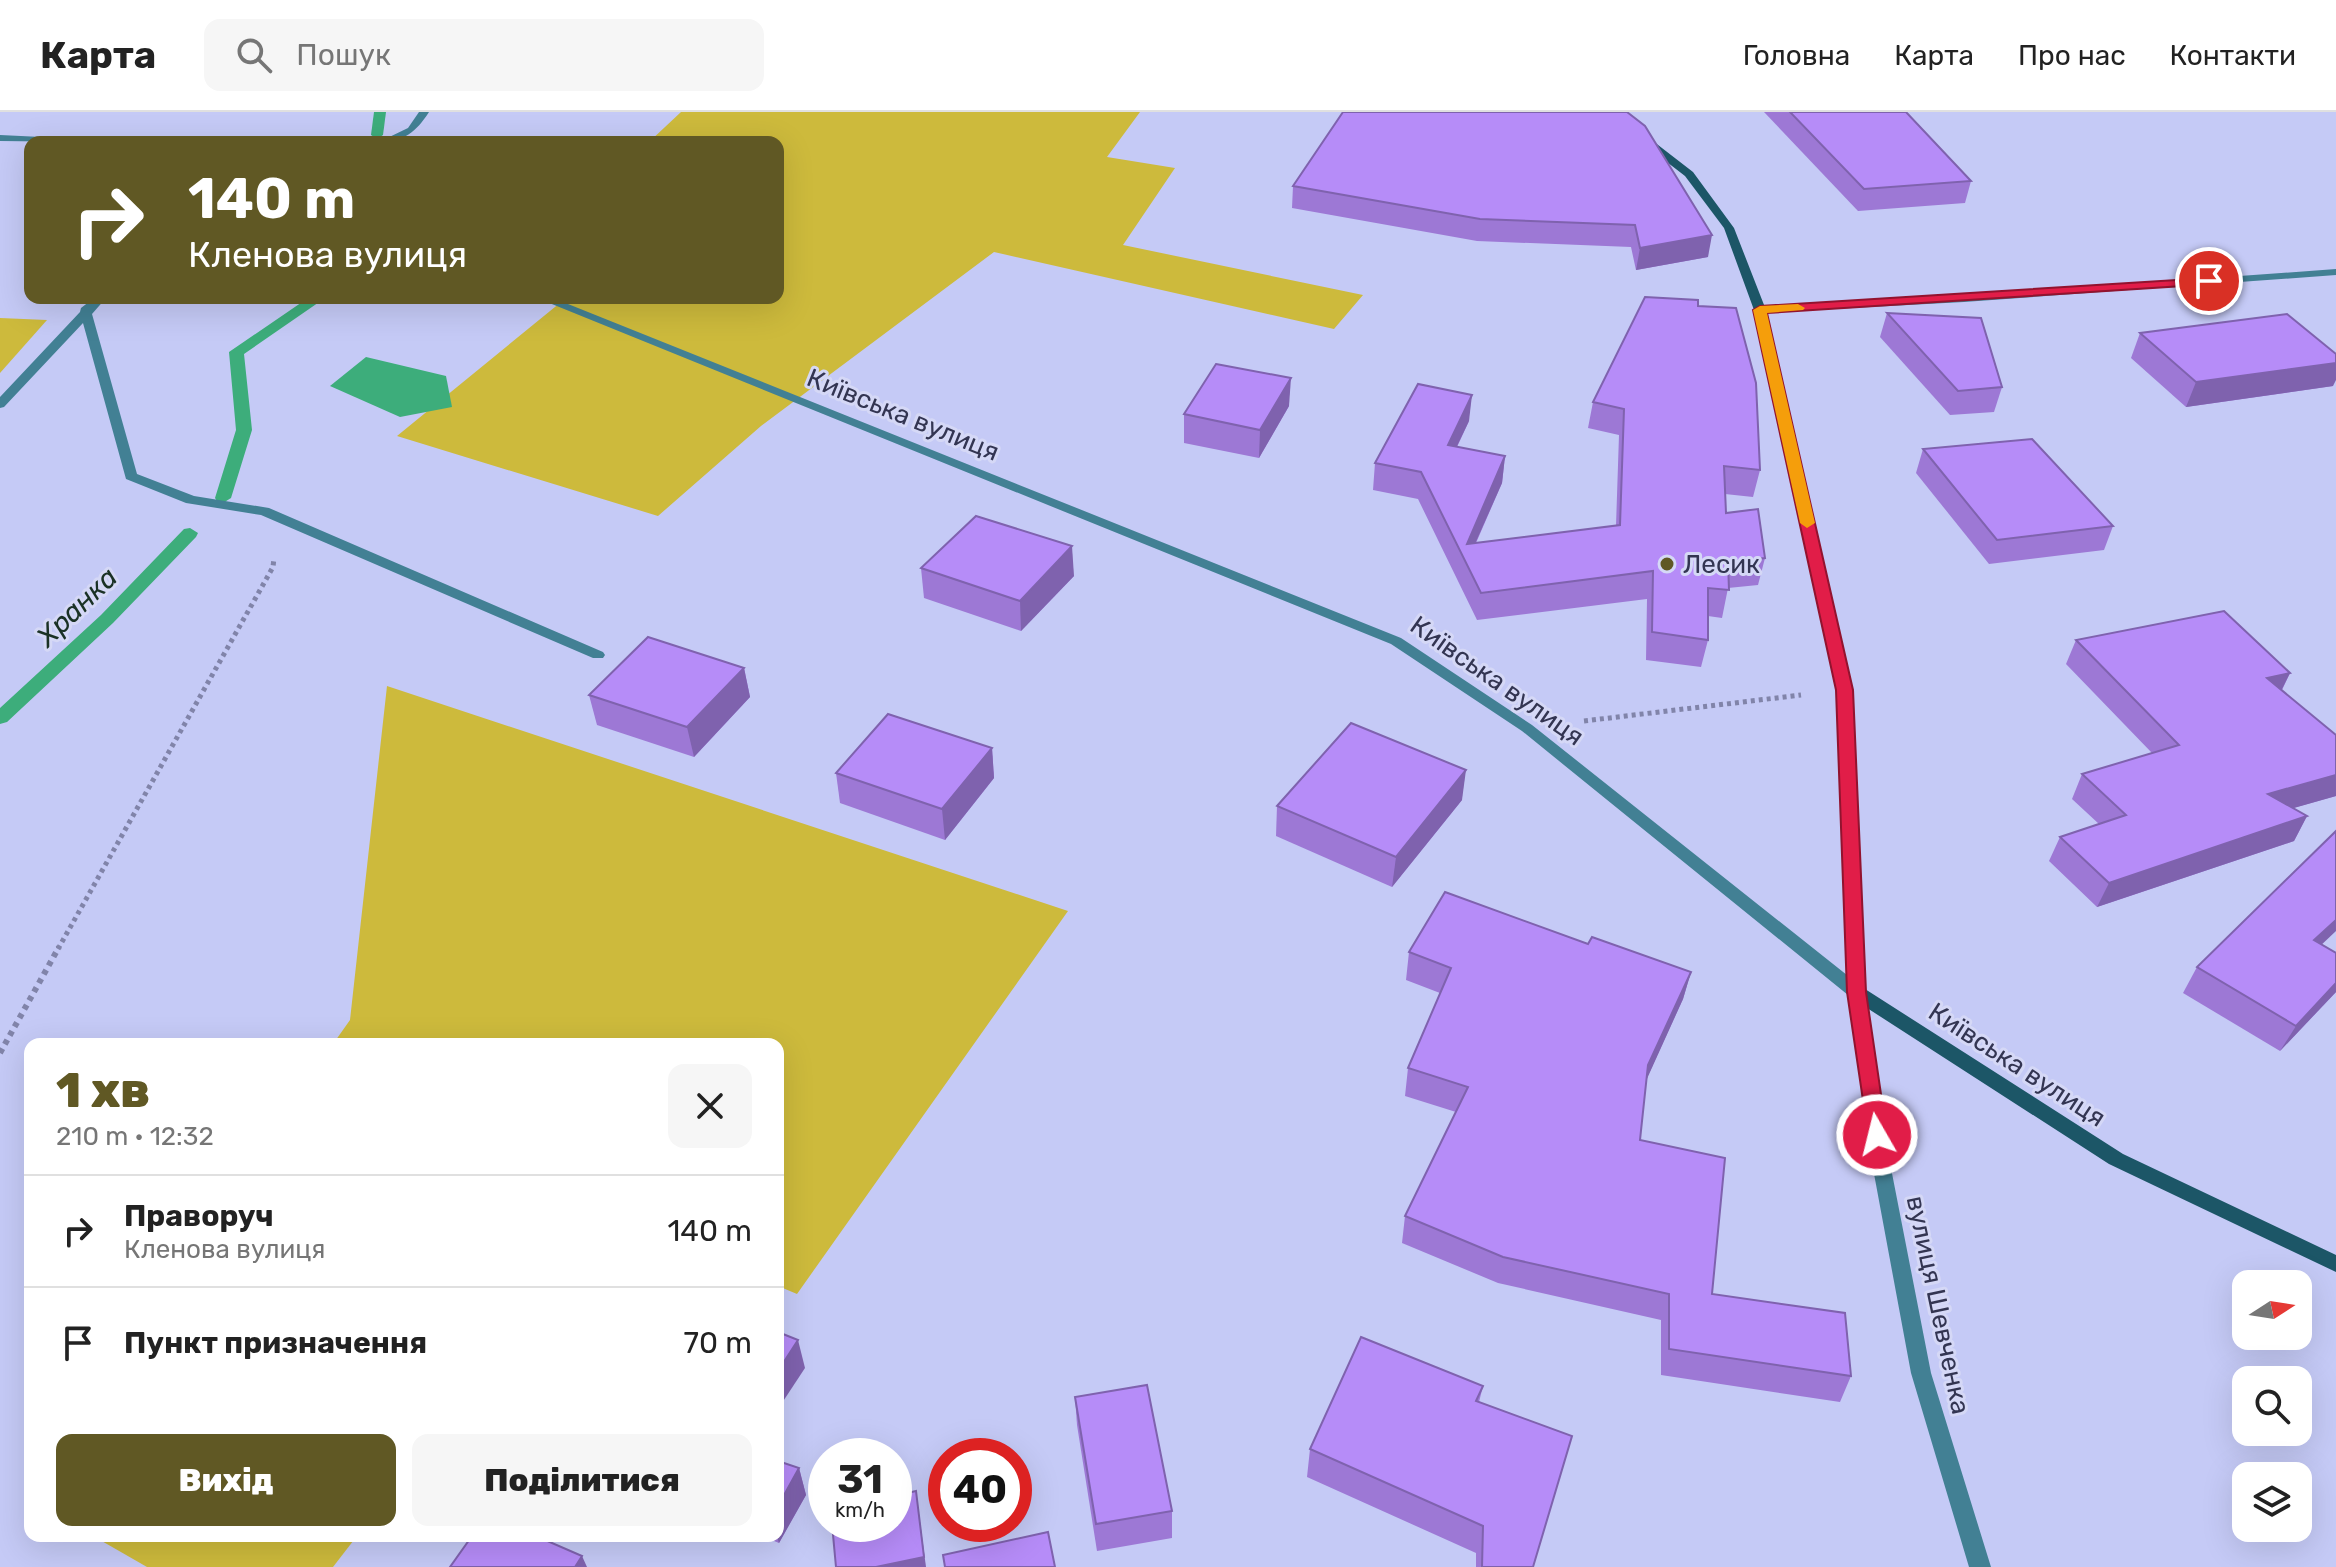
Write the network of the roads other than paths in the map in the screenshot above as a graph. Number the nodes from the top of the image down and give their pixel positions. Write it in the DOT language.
graph roads {
  1 [pos="424,112"];
  2 [pos="1632,129"];
  3 [pos="398,136"];
  4 [pos="0,138"];
  5 [pos="24,139"];
  6 [pos="2336,272"];
  7 [pos="92,304"];
  8 [pos="558,304"];
  9 [pos="85,310"];
  10 [pos="1760,310"];
  11 [pos="0,404"];
  12 [pos="598,655"];
  13 [pos="1856,992"];
  14 [pos="2336,1264"];
  15 [pos="1980,1567"];
  1 -- 3 [label="street"];
  2 -- 10 [label="main road, вулиця Шевченка"];
  4 -- 5 [label="street"];
  6 -- 10 [label="street"];
  7 -- 9 [label="street"];
  8 -- 13 [label="street, Київська вулиця"];
  9 -- 11 [label="street"];
  9 -- 12 [label="street"];
  10 -- 13 [label="main road, вулиця Шевченка"];
  13 -- 14 [label="main road, Київська вулиця"];
  13 -- 15 [label="street, вулиця Шевченка"];
}
